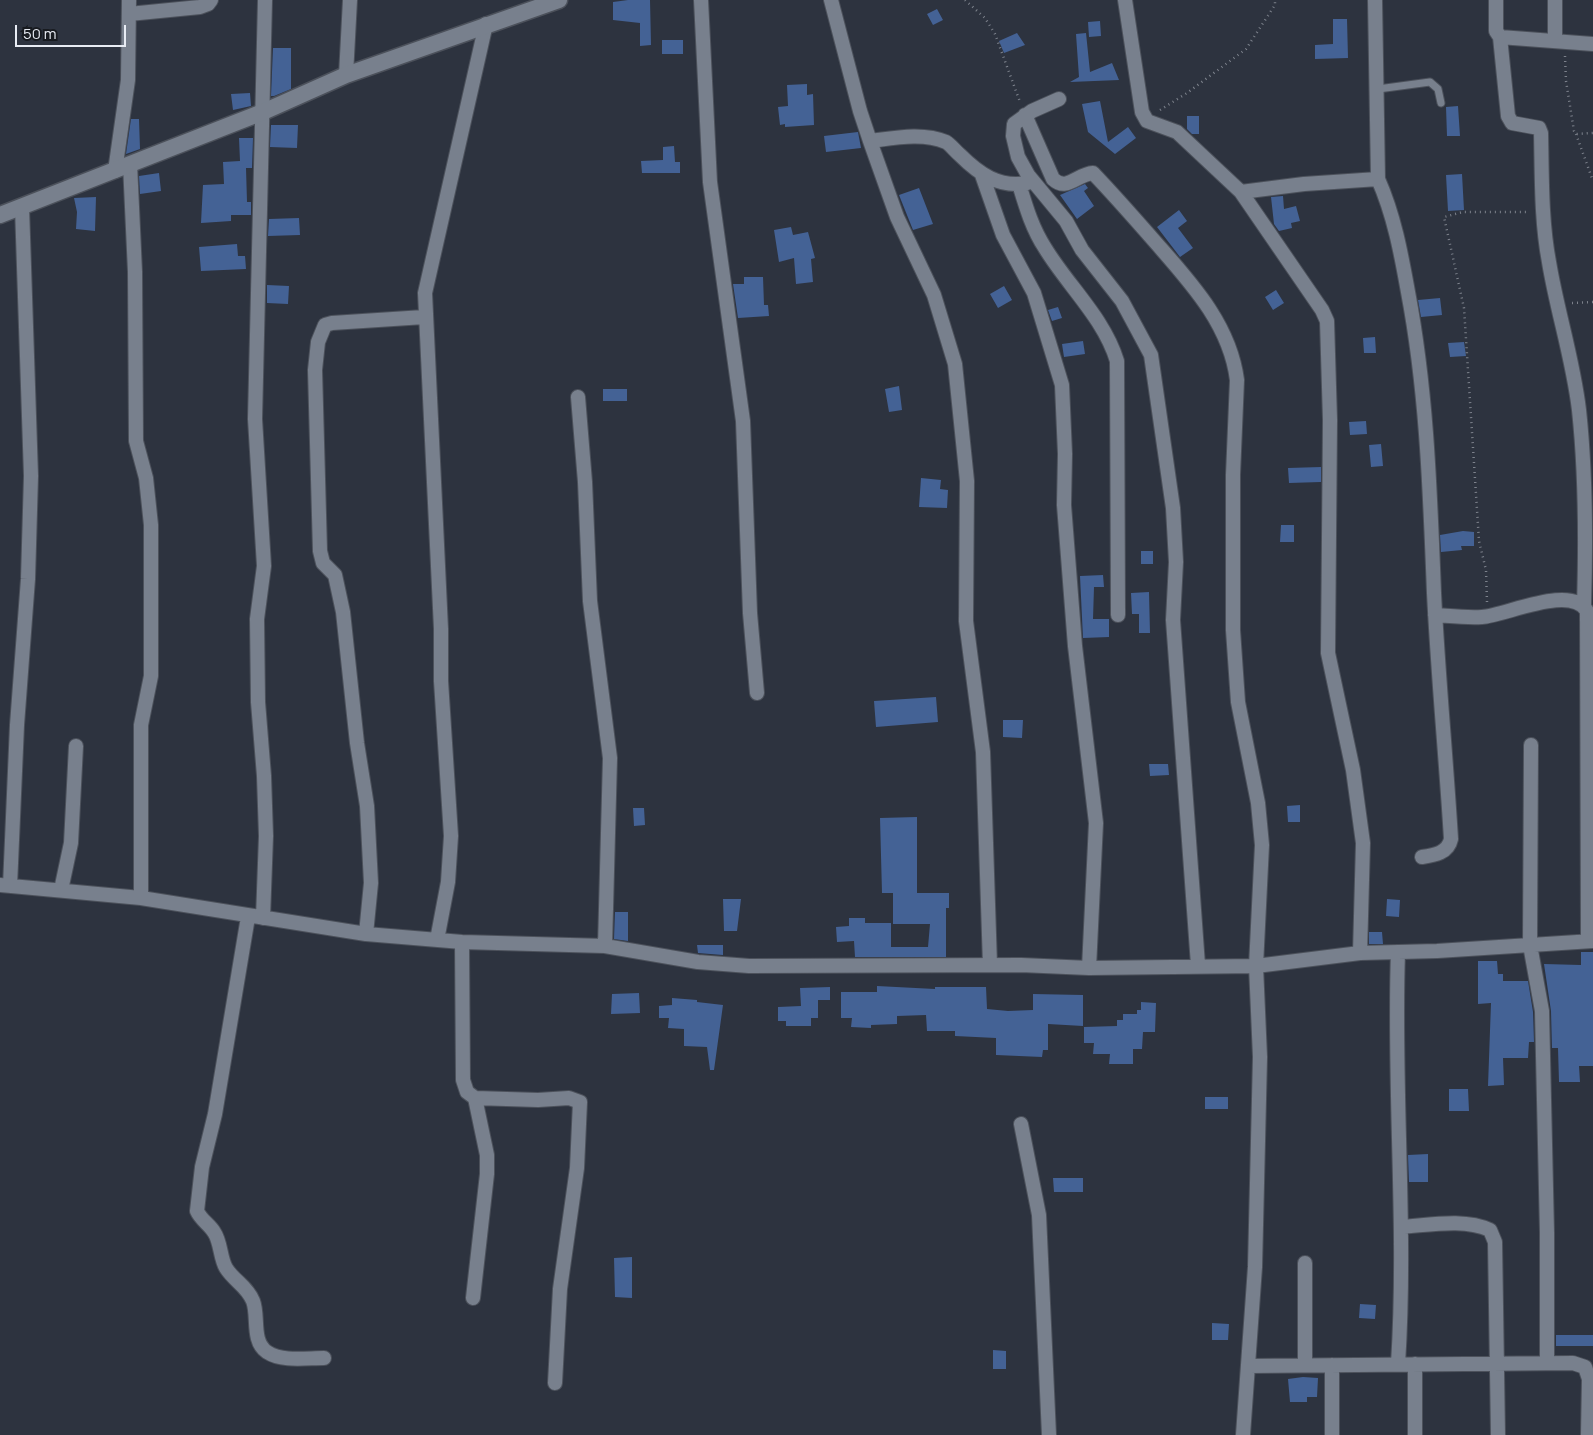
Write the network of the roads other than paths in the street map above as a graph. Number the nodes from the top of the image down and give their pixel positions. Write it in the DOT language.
graph roads {
  1 [pos="211,0"];
  2 [pos="265,0"];
  3 [pos="350,0"];
  4 [pos="557,0"];
  5 [pos="701,0"];
  6 [pos="831,0"];
  7 [pos="1125,0"];
  8 [pos="1375,0"];
  9 [pos="1496,0"];
  10 [pos="1555,0"];
  11 [pos="129,7"];
  12 [pos="486,24"];
  13 [pos="1500,37"];
  14 [pos="1560,40"];
  15 [pos="1593,44"];
  16 [pos="346,75"];
  17 [pos="1378,89"];
  18 [pos="1059,99"];
  19 [pos="1441,103"];
  20 [pos="262,112"];
  21 [pos="1025,115"];
  22 [pos="870,141"];
  23 [pos="123,167"];
  24 [pos="982,175"];
  25 [pos="1378,179"];
  26 [pos="1026,183"];
  27 [pos="1241,192"];
  28 [pos="22,207"];
  29 [pos="0,215"];
  30 [pos="424,317"];
  31 [pos="578,397"];
  32 [pos="1584,606"];
  33 [pos="1118,615"];
  34 [pos="1435,615"];
  35 [pos="757,693"];
  36 [pos="1531,745"];
  37 [pos="76,746"];
  38 [pos="1422,857"];
  39 [pos="5,886"];
  40 [pos="61,890"];
  41 [pos="141,898"];
  42 [pos="248,917"];
  43 [pos="263,918"];
  44 [pos="366,934"];
  45 [pos="437,940"];
  46 [pos="1591,941"];
  47 [pos="462,942"];
  48 [pos="1530,945"];
  49 [pos="605,946"];
  50 [pos="1398,952"];
  51 [pos="1360,953"];
  52 [pos="990,965"];
  53 [pos="1198,965"];
  54 [pos="1256,966"];
  55 [pos="1089,968"];
  56 [pos="475,1098"];
  57 [pos="1021,1124"];
  58 [pos="1401,1227"];
  59 [pos="1305,1263"];
  60 [pos="473,1298"];
  61 [pos="324,1358"];
  62 [pos="1547,1362"];
  63 [pos="1498,1363"];
  64 [pos="1398,1364"];
  65 [pos="1415,1364"];
  66 [pos="1305,1365"];
  67 [pos="1332,1365"];
  68 [pos="1248,1366"];
  69 [pos="1589,1367"];
  70 [pos="555,1383"];
  71 [pos="1049,1435"];
  72 [pos="1243,1435"];
  73 [pos="1332,1435"];
  74 [pos="1415,1435"];
  75 [pos="1498,1435"];
  76 [pos="1588,1435"];
  1 -- 11 [label="street"];
  2 -- 20 [label="street"];
  3 -- 16 [label="street"];
  4 -- 12 [label="street"];
  5 -- 35 [label="street"];
  6 -- 22 [label="street"];
  7 -- 27 [label="street"];
  8 -- 17 [label="street"];
  9 -- 13 [label="street"];
  10 -- 14 [label="street"];
  11 -- 23 [label="street"];
  12 -- 16 [label="street"];
  12 -- 30 [label="street"];
  13 -- 14 [label="street"];
  13 -- 32 [label="street"];
  14 -- 15 [label="street"];
  16 -- 20 [label="street"];
  17 -- 19 [label="lane"];
  17 -- 25 [label="street"];
  18 -- 21 [label="street"];
  20 -- 23 [label="street"];
  20 -- 43 [label="street"];
  21 -- 26 [label="street"];
  21 -- 54 [label="street"];
  22 -- 24 [label="street"];
  22 -- 52 [label="street"];
  23 -- 28 [label="street"];
  23 -- 41 [label="street"];
  24 -- 26 [label="street"];
  24 -- 55 [label="street"];
  25 -- 27 [label="street"];
  25 -- 34 [label="street"];
  26 -- 33 [label="street"];
  26 -- 53 [label="street"];
  27 -- 51 [label="street"];
  28 -- 29 [label="street"];
  28 -- 39 [label="street"];
  30 -- 44 [label="street"];
  30 -- 45 [label="street"];
  31 -- 49 [label="street"];
  32 -- 34 [label="street"];
  32 -- 46 [label="street"];
  34 -- 38 [label="street"];
  36 -- 48 [label="street"];
  37 -- 40 [label="street"];
  39 -- 40 [label="street"];
  40 -- 41 [label="street"];
  41 -- 42 [label="street"];
  42 -- 43 [label="street"];
  42 -- 61 [label="street"];
  43 -- 44 [label="street"];
  44 -- 45 [label="street"];
  45 -- 47 [label="street"];
  46 -- 48 [label="street"];
  47 -- 49 [label="street"];
  47 -- 56 [label="street"];
  48 -- 50 [label="street"];
  48 -- 62 [label="street"];
  49 -- 52 [label="street"];
  50 -- 51 [label="street"];
  50 -- 58 [label="street"];
  51 -- 54 [label="street"];
  52 -- 55 [label="street"];
  53 -- 54 [label="street"];
  53 -- 55 [label="street"];
  54 -- 68 [label="street"];
  56 -- 60 [label="street"];
  56 -- 70 [label="street"];
  57 -- 71 [label="street"];
  58 -- 63 [label="street"];
  58 -- 64 [label="street"];
  59 -- 66 [label="street"];
  62 -- 63 [label="street"];
  62 -- 69 [label="street"];
  63 -- 65 [label="street"];
  63 -- 75 [label="street"];
  64 -- 65 [label="street"];
  64 -- 67 [label="street"];
  65 -- 74 [label="street"];
  66 -- 67 [label="street"];
  66 -- 68 [label="street"];
  67 -- 73 [label="street"];
  68 -- 72 [label="street"];
  69 -- 76 [label="street"];
}
